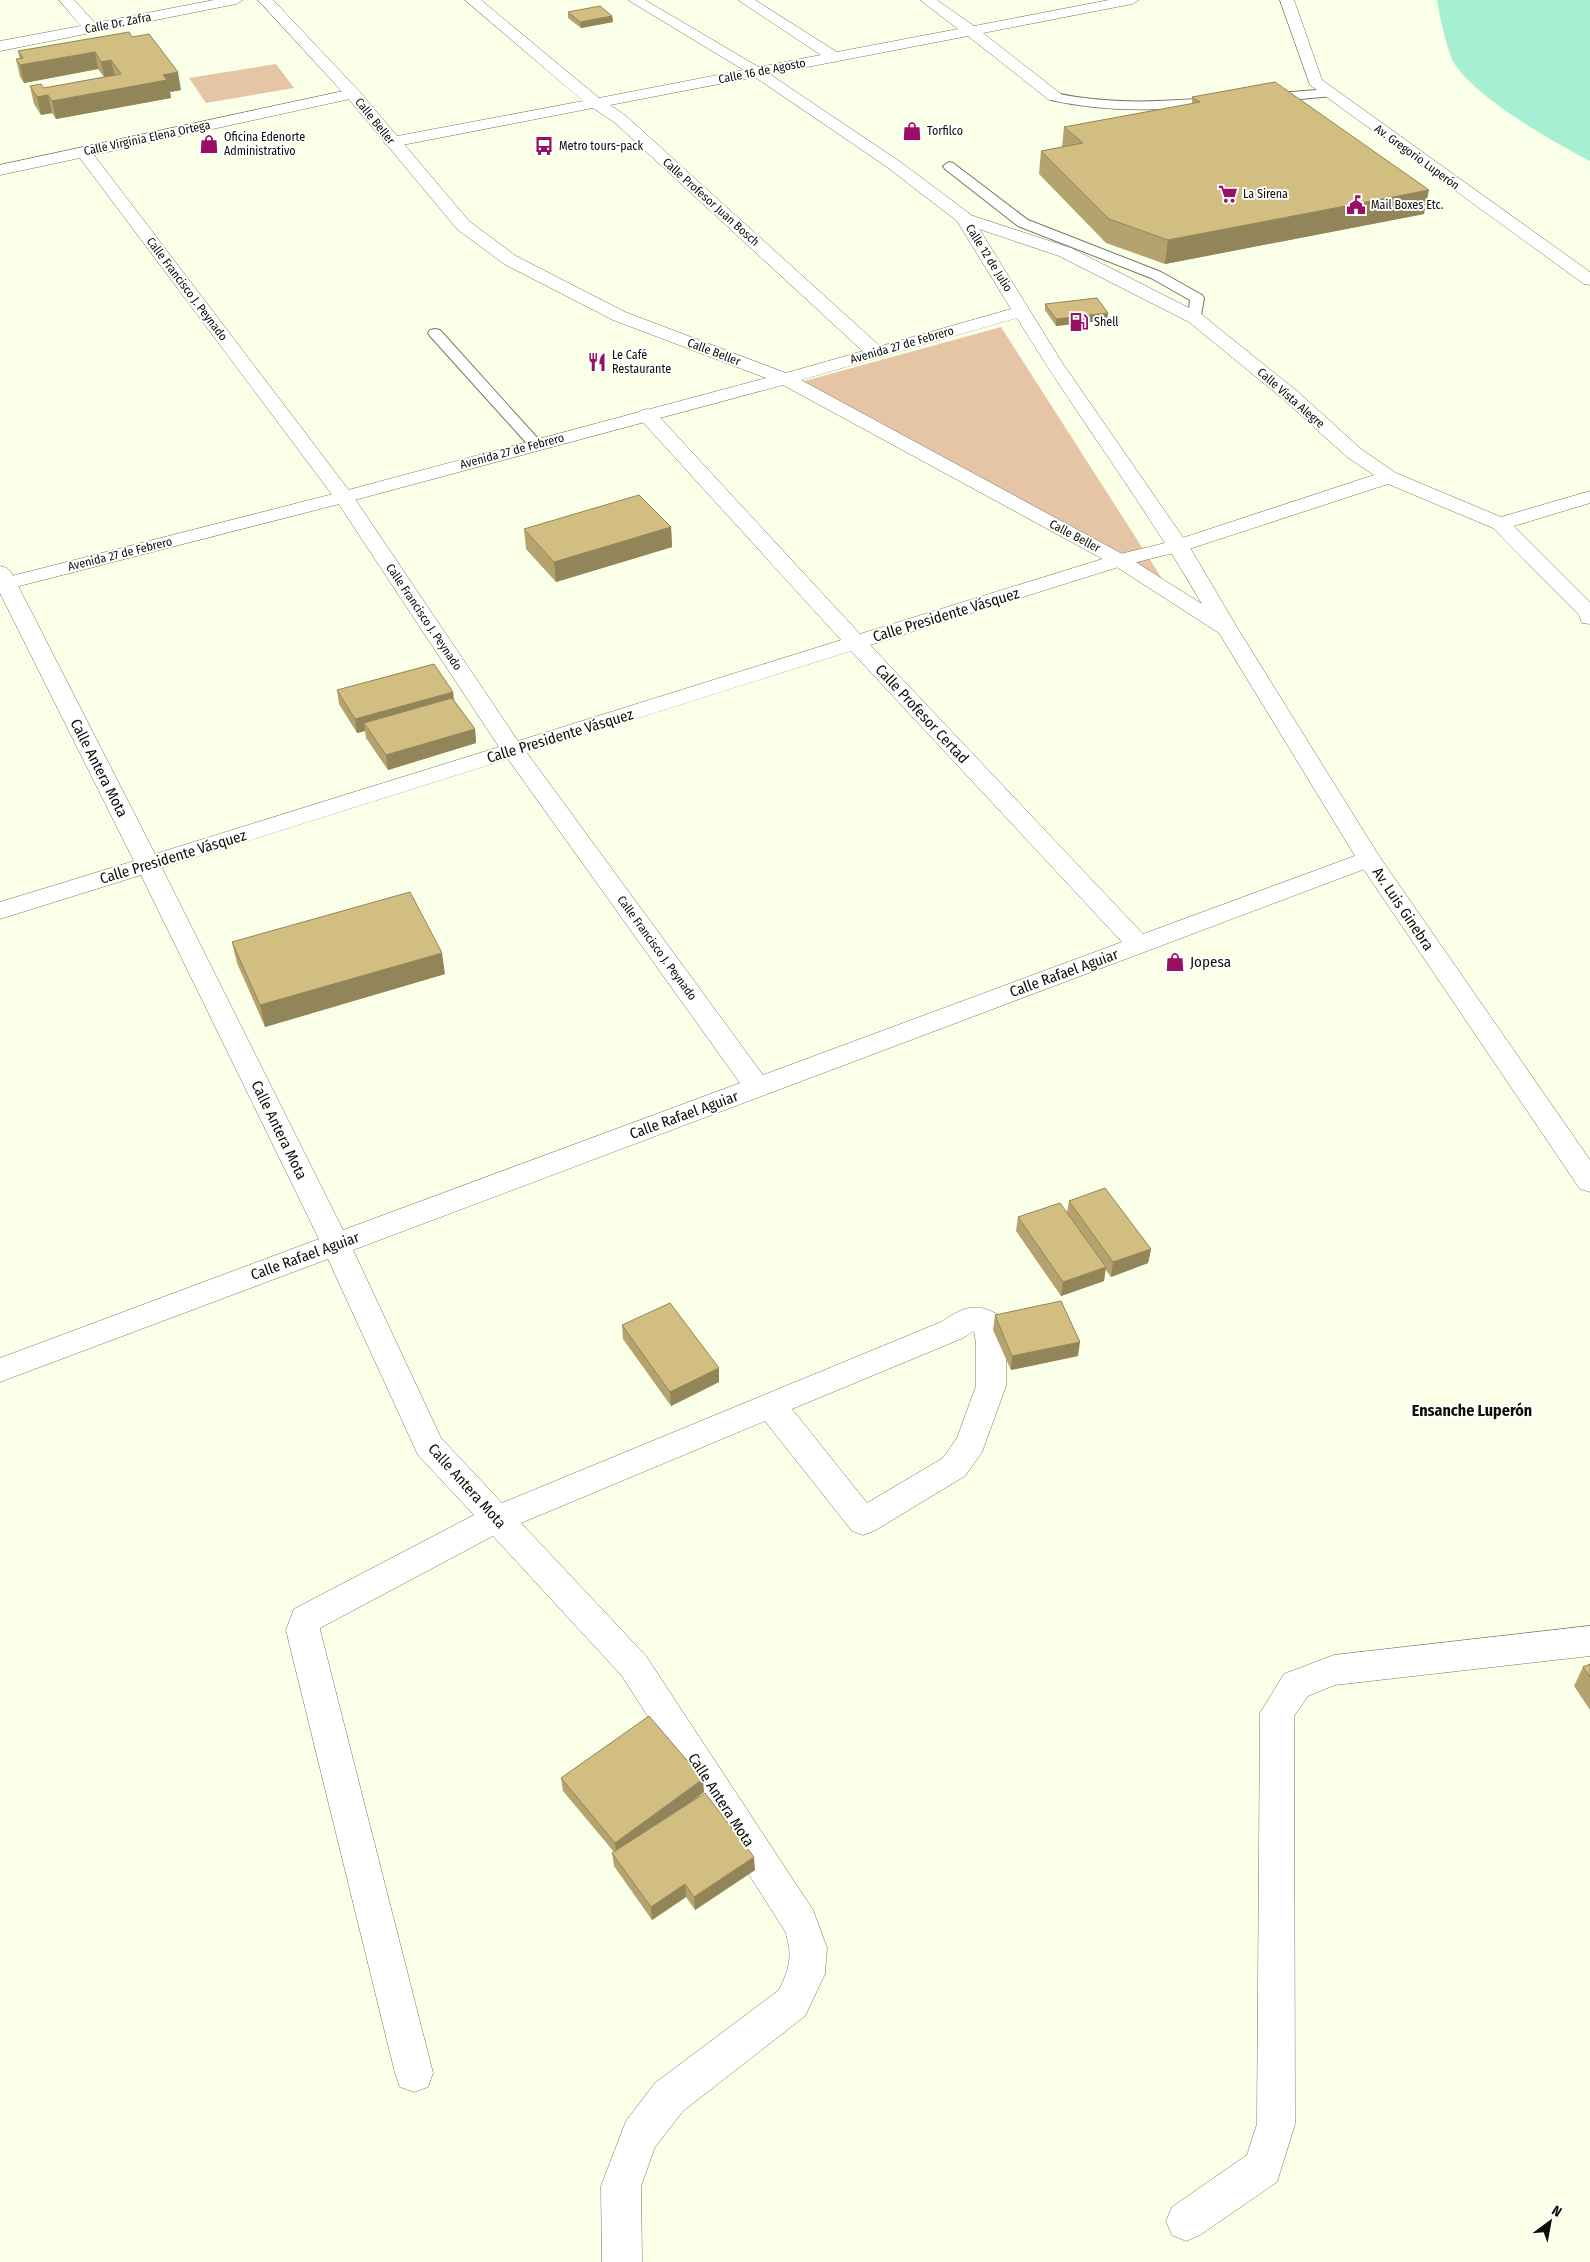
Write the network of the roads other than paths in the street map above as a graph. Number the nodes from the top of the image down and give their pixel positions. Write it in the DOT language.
graph roads {
  1 [pos="66,0"];
  2 [pos="236,0"];
  3 [pos="265,0"];
  4 [pos="472,0"];
  5 [pos="635,0"];
  6 [pos="745,0"];
  7 [pos="927,0"];
  8 [pos="1132,0"];
  9 [pos="1287,0"];
  10 [pos="91,28"];
  11 [pos="971,31"];
  12 [pos="0,46"];
  13 [pos="834,57"];
  14 [pos="757,72"];
  15 [pos="1329,93"];
  16 [pos="353,94"];
  17 [pos="1056,97"];
  18 [pos="1253,99"];
  19 [pos="1234,100"];
  20 [pos="596,103"];
  21 [pos="392,142"];
  22 [pos="84,152"];
  23 [pos="949,166"];
  24 [pos="0,170"];
  25 [pos="964,218"];
  26 [pos="1590,280"];
  27 [pos="1022,311"];
  28 [pos="1195,318"];
  29 [pos="436,333"];
  30 [pos="875,352"];
  31 [pos="784,379"];
  32 [pos="647,415"];
  33 [pos="536,445"];
  34 [pos="1389,477"];
  35 [pos="344,497"];
  36 [pos="1590,497"];
  37 [pos="1500,524"];
  38 [pos="1180,546"];
  39 [pos="1119,560"];
  40 [pos="2,580"];
  41 [pos="1590,615"];
  42 [pos="1227,629"];
  43 [pos="856,643"];
  44 [pos="513,750"];
  45 [pos="1368,859"];
  46 [pos="148,865"];
  47 [pos="0,911"];
  48 [pos="1139,945"];
  49 [pos="757,1087"];
  50 [pos="1590,1182"];
  51 [pos="336,1245"];
  52 [pos="0,1370"];
  53 [pos="771,1404"];
  54 [pos="496,1519"];
  55 [pos="1590,1641"];
  56 [pos="414,2073"];
  57 [pos="1186,2221"];
  58 [pos="622,2262"];
  1 -- 10 [label="street"];
  2 -- 10 [label="street, Calle Dr. Zafra"];
  3 -- 16 [label="street, Calle Beller"];
  4 -- 20 [label="street, Calle Profesor Juan Bosch"];
  5 -- 14 [label="street, Calle 12 de Julio"];
  6 -- 13 [label="street"];
  7 -- 11 [label="street"];
  8 -- 11 [label="street, Calle 16 de Agosto"];
  9 -- 15 [label="street, Av. Gregorio Luperón"];
  10 -- 12 [label="street, Calle Dr. Zafra"];
  11 -- 13 [label="street, Calle 16 de Agosto"];
  11 -- 17 [label="street"];
  13 -- 14 [label="street, Calle 16 de Agosto"];
  14 -- 20 [label="street, Calle 16 de Agosto"];
  14 -- 25 [label="street, Calle 12 de Julio"];
  15 -- 18 [label="lane"];
  15 -- 26 [label="street, Av. Gregorio Luperón"];
  16 -- 21 [label="street, Calle Beller"];
  16 -- 22 [label="street, Calle Virginia Elena Ortega"];
  17 -- 19 [label="lane"];
  20 -- 21 [label="street, Calle 16 de Agosto"];
  20 -- 30 [label="street, Calle Profesor Juan Bosch"];
  21 -- 31 [label="street, Calle Beller"];
  22 -- 24 [label="street, Calle Virginia Elena Ortega"];
  22 -- 35 [label="street, Calle Francisco J. Peynado"];
  23 -- 28 [label="lane"];
  25 -- 27 [label="street, Calle 12 de Julio"];
  25 -- 28 [label="street, Calle Vista Alegre"];
  27 -- 30 [label="street, Avenida 27 de Febrero"];
  27 -- 38 [label="street, Calle 12 de Julio"];
  28 -- 34 [label="street, Calle Vista Alegre"];
  29 -- 33 [label="lane"];
  30 -- 31 [label="street, Avenida 27 de Febrero"];
  31 -- 32 [label="street, Avenida 27 de Febrero"];
  31 -- 39 [label="street, Calle Beller"];
  32 -- 33 [label="street, Avenida 27 de Febrero"];
  32 -- 43 [label="street, Calle Profesor Certad"];
  33 -- 35 [label="street, Avenida 27 de Febrero"];
  34 -- 37 [label="street, Calle Vista Alegre"];
  34 -- 38 [label="street"];
  35 -- 40 [label="street, Avenida 27 de Febrero"];
  35 -- 44 [label="street, Calle Francisco J. Peynado"];
  36 -- 37 [label="street"];
  37 -- 41 [label="street, Calle Vista Alegre"];
  38 -- 39 [label="street, Calle Presidente Vásquez"];
  38 -- 42 [label="street, Calle 12 de Julio"];
  39 -- 42 [label="street, Calle Beller"];
  39 -- 43 [label="street, Calle Presidente Vásquez"];
  40 -- 46 [label="street, Calle Antera Mota"];
  42 -- 45 [label="street, Av. Luis Ginebra"];
  43 -- 44 [label="street, Calle Presidente Vásquez"];
  43 -- 48 [label="street, Calle Profesor Certad"];
  44 -- 46 [label="street, Calle Presidente Vásquez"];
  44 -- 49 [label="street, Calle Francisco J. Peynado"];
  45 -- 48 [label="street, Calle Rafael Aguiar"];
  45 -- 50 [label="street, Av. Luis Ginebra"];
  46 -- 47 [label="street, Calle Presidente Vásquez"];
  46 -- 51 [label="street, Calle Antera Mota"];
  48 -- 49 [label="street, Calle Rafael Aguiar"];
  49 -- 51 [label="street, Calle Rafael Aguiar"];
  51 -- 52 [label="street, Calle Rafael Aguiar"];
  51 -- 54 [label="street, Calle Antera Mota"];
  53 -- 53 [label="street"];
  53 -- 54 [label="street"];
  54 -- 56 [label="street"];
  54 -- 58 [label="street, Calle Antera Mota"];
  55 -- 57 [label="street"];
}
